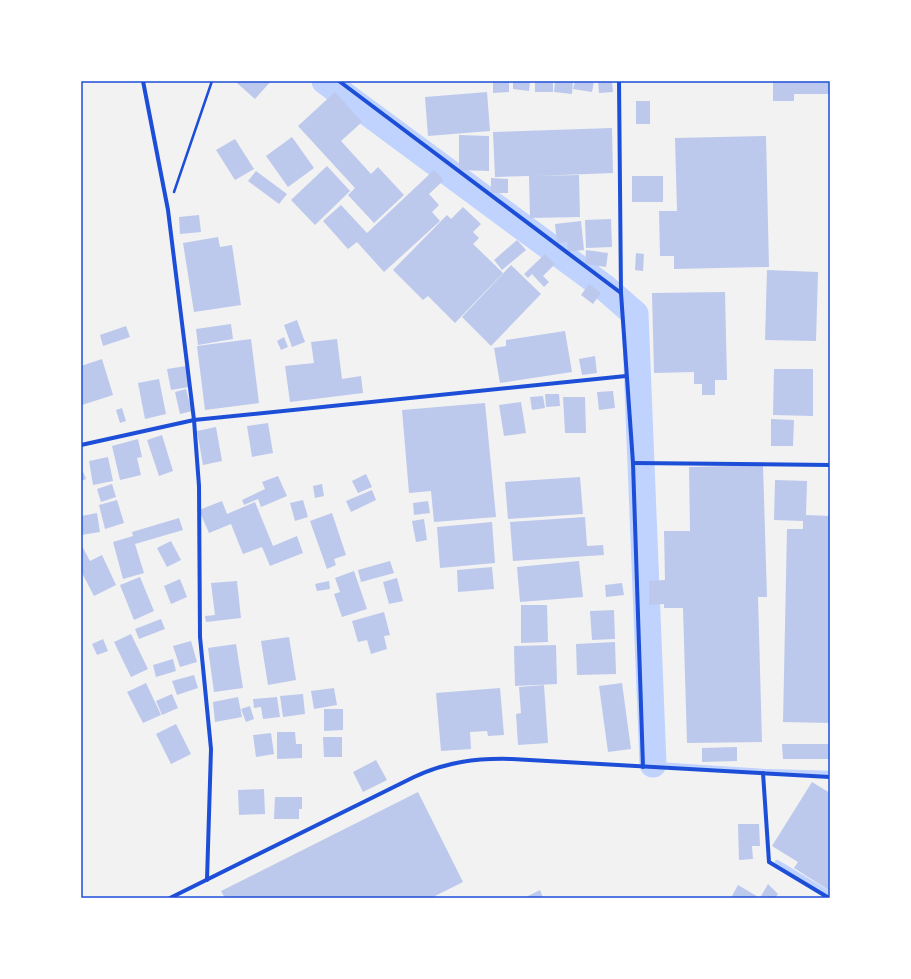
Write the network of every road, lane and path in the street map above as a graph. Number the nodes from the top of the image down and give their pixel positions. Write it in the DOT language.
graph roads {
  1 [pos="143,81"];
  2 [pos="212,81"];
  3 [pos="339,81"];
  4 [pos="619,81"];
  5 [pos="168,210"];
  6 [pos="621,293"];
  7 [pos="626,376"];
  8 [pos="194,420"];
  9 [pos="81,445"];
  10 [pos="633,463"];
  11 [pos="830,465"];
  12 [pos="643,767"];
  13 [pos="763,773"];
  14 [pos="830,776"];
  15 [pos="207,880"];
  16 [pos="170,898"];
  17 [pos="828,898"];
  1 -- 5 [label="street"];
  2 -- 5 [label="path"];
  3 -- 6 [label="street"];
  4 -- 6 [label="street"];
  5 -- 8 [label="street"];
  6 -- 7 [label="street"];
  7 -- 8 [label="street"];
  7 -- 10 [label="street"];
  8 -- 9 [label="street"];
  8 -- 15 [label="street"];
  10 -- 11 [label="street"];
  10 -- 12 [label="street"];
  12 -- 13 [label="street"];
  12 -- 15 [label="street"];
  13 -- 14 [label="street"];
  13 -- 17 [label="street"];
  15 -- 16 [label="street"];
}
